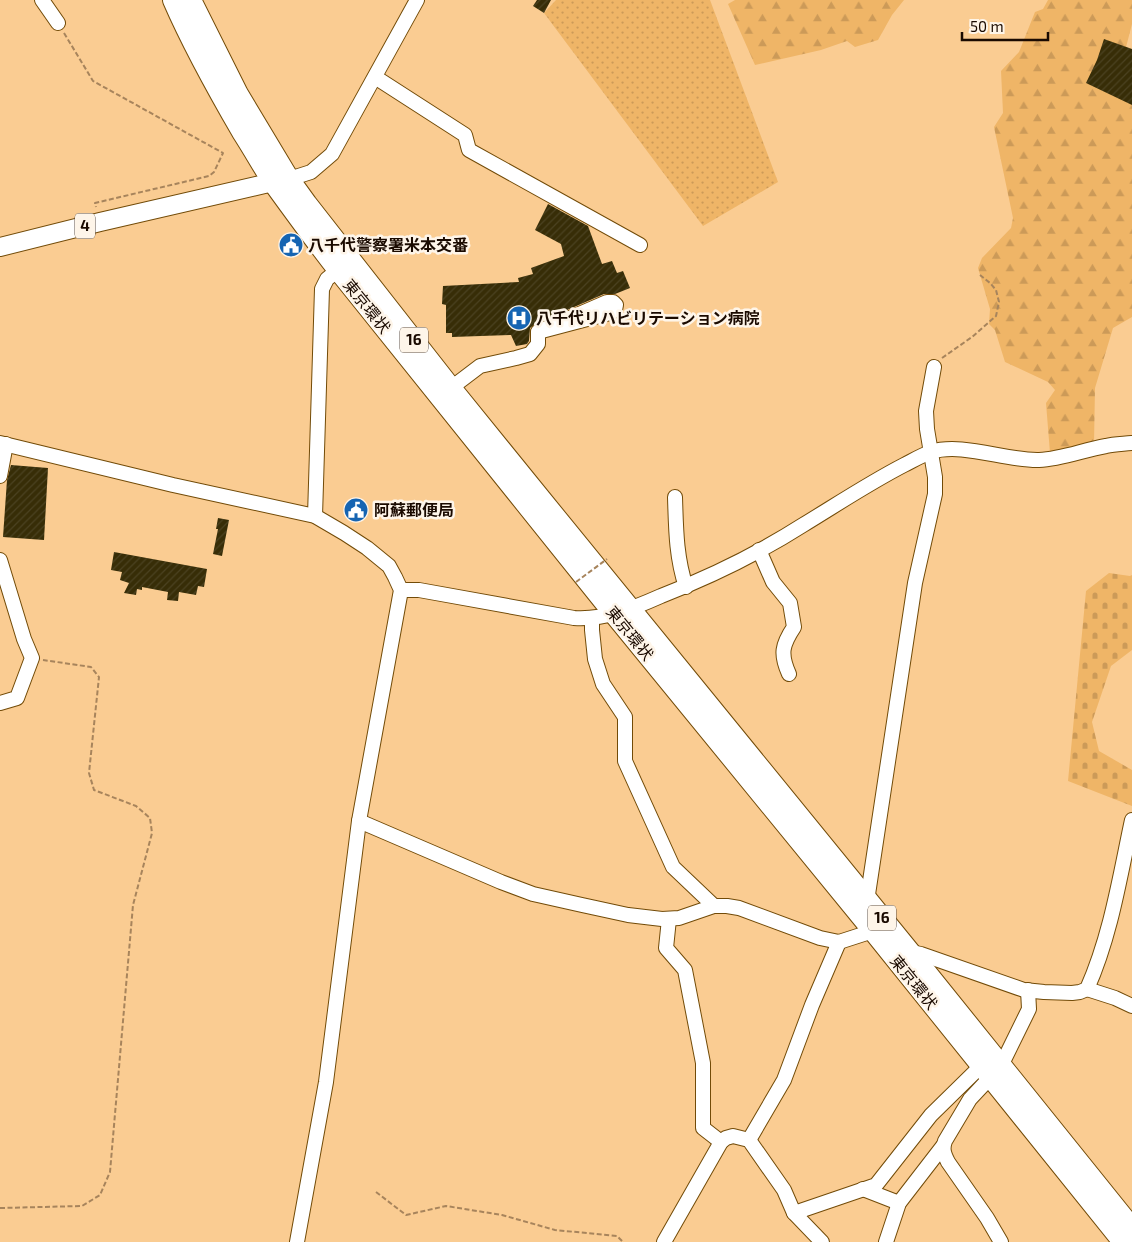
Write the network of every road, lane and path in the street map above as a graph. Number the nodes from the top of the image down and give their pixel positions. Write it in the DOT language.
graph roads {
  1 [pos="42,0"];
  2 [pos="173,0"];
  3 [pos="191,0"];
  4 [pos="416,0"];
  5 [pos="58,23"];
  6 [pos="375,77"];
  7 [pos="281,180"];
  8 [pos="100,222"];
  9 [pos="640,245"];
  10 [pos="0,247"];
  11 [pos="338,270"];
  12 [pos="980,275"];
  13 [pos="538,332"];
  14 [pos="934,367"];
  15 [pos="451,388"];
  16 [pos="1132,443"];
  17 [pos="3,444"];
  18 [pos="931,452"];
  19 [pos="0,476"];
  20 [pos="676,497"];
  21 [pos="314,516"];
  22 [pos="759,550"];
  23 [pos="607,559"];
  24 [pos="0,560"];
  25 [pos="576,582"];
  26 [pos="686,587"];
  27 [pos="401,590"];
  28 [pos="622,611"];
  29 [pos="592,618"];
  30 [pos="32,658"];
  31 [pos="789,674"];
  32 [pos="0,703"];
  33 [pos="1132,820"];
  34 [pos="359,822"];
  35 [pos="867,901"];
  36 [pos="714,906"];
  37 [pos="669,919"];
  38 [pos="873,931"];
  39 [pos="839,942"];
  40 [pos="910,952"];
  41 [pos="1087,988"];
  42 [pos="1028,990"];
  43 [pos="1132,1006"];
  44 [pos="991,1069"];
  45 [pos="749,1140"];
  46 [pos="721,1142"];
  47 [pos="943,1146"];
  48 [pos="863,1190"];
  49 [pos="376,1192"];
  50 [pos="899,1203"];
  51 [pos="0,1208"];
  52 [pos="794,1213"];
  53 [pos="1132,1228"];
  54 [pos="297,1242"];
  55 [pos="623,1242"];
  56 [pos="664,1242"];
  57 [pos="822,1242"];
  58 [pos="886,1242"];
  59 [pos="1001,1242"];
  60 [pos="1123,1242"];
  1 -- 5 [label="street"];
  2 -- 7 [label="highway, 東京環状 / 16"];
  3 -- 7 [label="highway, 東京環状 / 16"];
  4 -- 6 [label="street"];
  5 -- 8 [label="path"];
  6 -- 7 [label="street"];
  6 -- 9 [label="street"];
  7 -- 8 [label="main road, 4"];
  7 -- 11 [label="highway, 東京環状 / 16"];
  7 -- 15 [label="highway, 東京環状 / 16"];
  8 -- 10 [label="main road, 4"];
  11 -- 21 [label="street"];
  11 -- 28 [label="highway, 東京環状 / 16"];
  12 -- 14 [label="path"];
  13 -- 15 [label="street"];
  14 -- 18 [label="street"];
  15 -- 28 [label="highway, 東京環状 / 16"];
  16 -- 18 [label="street"];
  17 -- 19 [label="street"];
  17 -- 21 [label="street"];
  18 -- 22 [label="street"];
  18 -- 35 [label="street"];
  20 -- 26 [label="street"];
  21 -- 27 [label="street"];
  22 -- 26 [label="street"];
  22 -- 31 [label="street"];
  23 -- 25 [label="path, bridge"];
  24 -- 30 [label="street"];
  26 -- 28 [label="street"];
  27 -- 29 [label="street"];
  27 -- 34 [label="street"];
  28 -- 29 [label="street"];
  28 -- 35 [label="highway, 東京環状 / 16"];
  28 -- 38 [label="highway, 東京環状 / 16"];
  29 -- 36 [label="street"];
  30 -- 32 [label="street"];
  30 -- 51 [label="path"];
  33 -- 41 [label="street"];
  34 -- 37 [label="street"];
  34 -- 54 [label="street"];
  35 -- 40 [label="highway, 東京環状 / 16"];
  36 -- 37 [label="street"];
  36 -- 39 [label="street"];
  37 -- 46 [label="street"];
  38 -- 39 [label="street"];
  38 -- 44 [label="highway, 東京環状 / 16"];
  39 -- 45 [label="street"];
  40 -- 42 [label="street"];
  40 -- 44 [label="highway, 東京環状 / 16"];
  41 -- 42 [label="street"];
  41 -- 43 [label="street"];
  42 -- 44 [label="street"];
  44 -- 47 [label="street"];
  44 -- 48 [label="street"];
  44 -- 53 [label="highway, 東京環状 / 16"];
  44 -- 60 [label="highway, 東京環状 / 16"];
  45 -- 46 [label="street"];
  45 -- 52 [label="street"];
  46 -- 56 [label="street"];
  47 -- 50 [label="street"];
  47 -- 59 [label="street"];
  48 -- 50 [label="street"];
  48 -- 52 [label="street"];
  49 -- 55 [label="path"];
  50 -- 58 [label="street"];
  52 -- 57 [label="street"];
}
